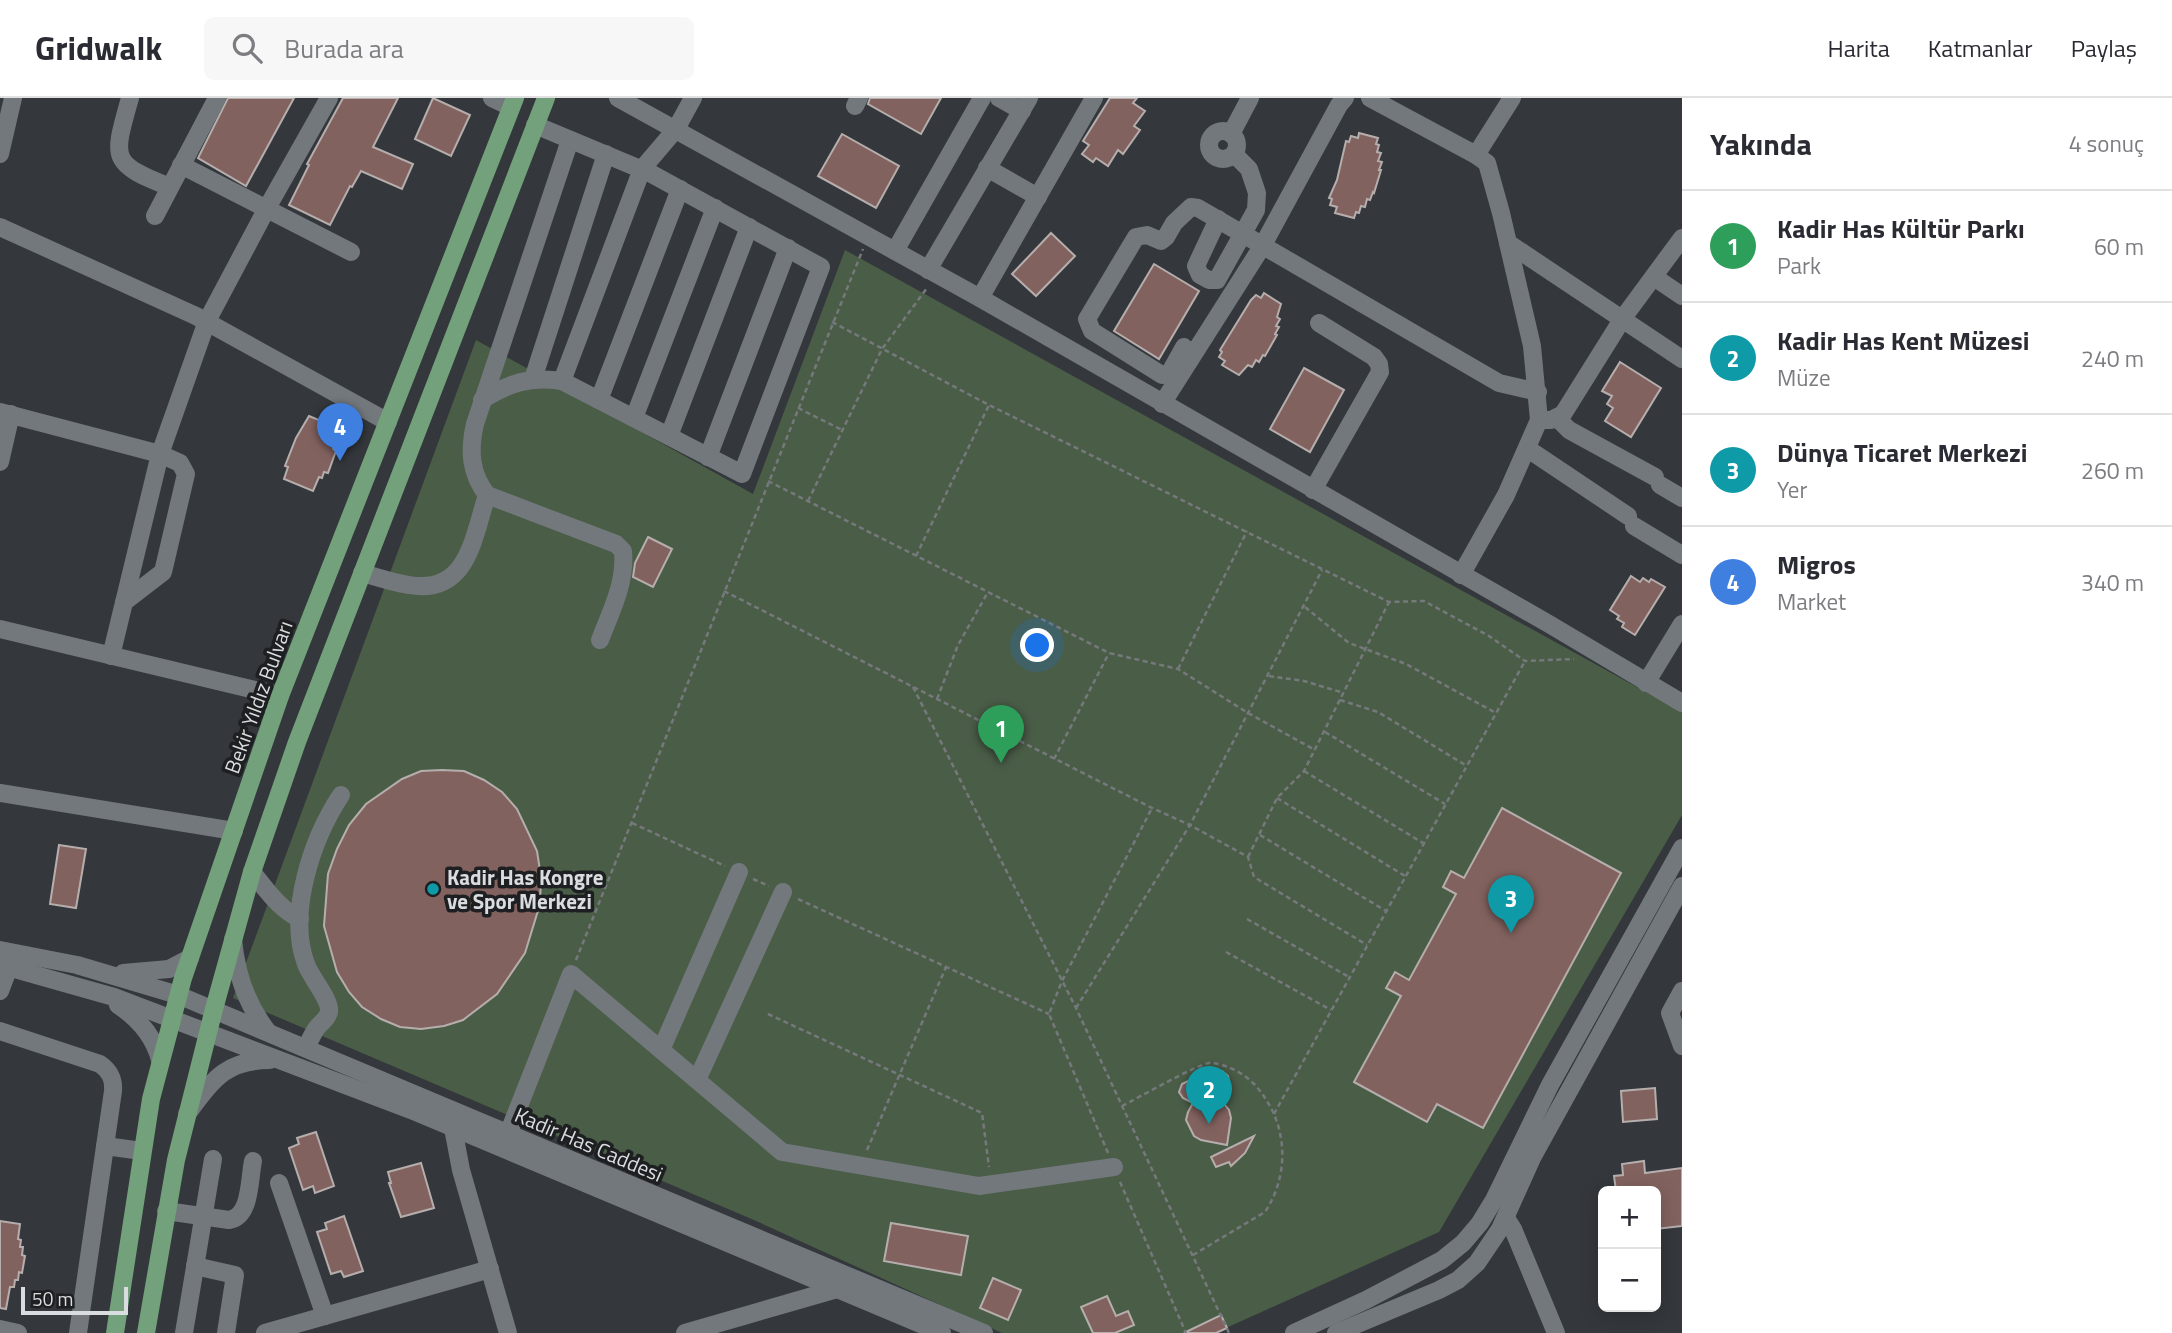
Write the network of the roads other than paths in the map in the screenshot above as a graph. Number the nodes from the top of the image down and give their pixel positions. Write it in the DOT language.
graph roads {
  1 [pos="13,98"];
  2 [pos="130,98"];
  3 [pos="217,98"];
  4 [pos="329,98"];
  5 [pos="492,98"];
  6 [pos="546,98"];
  7 [pos="618,98"];
  8 [pos="693,98"];
  9 [pos="982,98"];
  10 [pos="999,98"];
  11 [pos="1094,98"];
  12 [pos="1250,98"];
  13 [pos="1345,98"];
  14 [pos="1370,98"];
  15 [pos="1512,98"];
  16 [pos="513,103"];
  17 [pos="1025,104"];
  18 [pos="535,125"];
  19 [pos="676,129"];
  20 [pos="1231,134"];
  21 [pos="570,139"];
  22 [pos="0,154"];
  23 [pos="606,154"];
  24 [pos="1234,154"];
  25 [pos="1476,155"];
  26 [pos="181,165"];
  27 [pos="987,168"];
  28 [pos="642,169"];
  29 [pos="170,187"];
  30 [pos="680,189"];
  31 [pos="1038,197"];
  32 [pos="267,208"];
  33 [pos="715,208"];
  34 [pos="155,216"];
  35 [pos="1218,219"];
  36 [pos="0,227"];
  37 [pos="749,227"];
  38 [pos="1242,233"];
  39 [pos="1682,238"];
  40 [pos="1508,243"];
  41 [pos="1263,245"];
  42 [pos="788,248"];
  43 [pos="895,251"];
  44 [pos="351,252"];
  45 [pos="932,273"];
  46 [pos="1654,277"];
  47 [pos="1682,296"];
  48 [pos="980,298"];
  49 [pos="1623,318"];
  50 [pos="207,321"];
  51 [pos="1319,323"];
  52 [pos="1184,346"];
  53 [pos="1682,359"];
  54 [pos="533,379"];
  55 [pos="562,381"];
  56 [pos="1538,392"];
  57 [pos="482,400"];
  58 [pos="599,400"];
  59 [pos="1162,404"];
  60 [pos="5,413"];
  61 [pos="634,418"];
  62 [pos="1548,419"];
  63 [pos="388,422"];
  64 [pos="669,436"];
  65 [pos="1528,449"];
  66 [pos="160,454"];
  67 [pos="708,457"];
  68 [pos="0,463"];
  69 [pos="1312,489"];
  70 [pos="487,495"];
  71 [pos="1682,498"];
  72 [pos="1682,555"];
  73 [pos="362,573"];
  74 [pos="1461,575"];
  75 [pos="124,602"];
  76 [pos="1682,624"];
  77 [pos="0,629"];
  78 [pos="600,640"];
  79 [pos="111,656"];
  80 [pos="1646,683"];
  81 [pos="280,696"];
  82 [pos="1682,703"];
  83 [pos="0,793"];
  84 [pos="341,795"];
  85 [pos="234,831"];
  86 [pos="1682,848"];
  87 [pos="252,872"];
  88 [pos="739,872"];
  89 [pos="1682,886"];
  90 [pos="783,892"];
  91 [pos="300,919"];
  92 [pos="233,938"];
  93 [pos="0,950"];
  94 [pos="190,958"];
  95 [pos="5,966"];
  96 [pos="112,975"];
  97 [pos="0,991"];
  98 [pos="1682,991"];
  99 [pos="101,993"];
  100 [pos="178,995"];
  101 [pos="214,1009"];
  102 [pos="171,1019"];
  103 [pos="0,1031"];
  104 [pos="268,1032"];
  105 [pos="209,1033"];
  106 [pos="1682,1046"];
  107 [pos="306,1048"];
  108 [pos="660,1050"];
  109 [pos="160,1060"];
  110 [pos="283,1062"];
  111 [pos="697,1080"];
  112 [pos="187,1114"];
  113 [pos="453,1128"];
  114 [pos="508,1134"];
  115 [pos="105,1146"];
  116 [pos="142,1151"];
  117 [pos="213,1159"];
  118 [pos="253,1161"];
  119 [pos="1114,1167"];
  120 [pos="279,1183"];
  121 [pos="166,1211"];
  122 [pos="203,1216"];
  123 [pos="1506,1217"];
  124 [pos="195,1266"];
  125 [pos="490,1269"];
  126 [pos="837,1289"];
  127 [pos="326,1315"];
  128 [pos="0,1329"];
  129 [pos="18,1333"];
  130 [pos="78,1333"];
  131 [pos="115,1333"];
  132 [pos="146,1333"];
  133 [pos="184,1333"];
  134 [pos="226,1333"];
  135 [pos="265,1333"];
  136 [pos="508,1333"];
  137 [pos="685,1333"];
  138 [pos="942,1333"];
  139 [pos="984,1333"];
  140 [pos="1294,1333"];
  141 [pos="1336,1333"];
  142 [pos="1556,1333"];
  1 -- 22 [label="street"];
  2 -- 29 [label="street"];
  3 -- 26 [label="street"];
  4 -- 32 [label="street"];
  5 -- 16 [label="street"];
  6 -- 18 [label="main road"];
  7 -- 19 [label="street"];
  8 -- 19 [label="street"];
  9 -- 43 [label="street"];
  10 -- 17 [label="street"];
  11 -- 31 [label="street"];
  12 -- 20 [label="street"];
  13 -- 41 [label="street"];
  14 -- 25 [label="street"];
  15 -- 25 [label="street"];
  16 -- 63 [label="main road, Bekir Yıldız Bulvarı"];
  17 -- 27 [label="street"];
  18 -- 21 [label="street"];
  18 -- 73 [label="main road"];
  19 -- 28 [label="street"];
  19 -- 43 [label="street"];
  20 -- 24 [label="street"];
  20 -- 24 [label="street"];
  21 -- 23 [label="street"];
  21 -- 57 [label="street"];
  23 -- 28 [label="street"];
  23 -- 54 [label="street"];
  24 -- 38 [label="street"];
  25 -- 40 [label="street"];
  26 -- 29 [label="street"];
  26 -- 32 [label="street"];
  27 -- 31 [label="street"];
  27 -- 45 [label="street"];
  28 -- 30 [label="street"];
  28 -- 55 [label="street"];
  29 -- 34 [label="street"];
  30 -- 33 [label="street"];
  30 -- 58 [label="street"];
  31 -- 48 [label="street"];
  32 -- 44 [label="street"];
  32 -- 50 [label="street"];
  33 -- 37 [label="street"];
  33 -- 61 [label="street"];
  35 -- 38 [label="street"];
  35 -- 38 [label="street"];
  35 -- 52 [label="street"];
  36 -- 50 [label="street"];
  37 -- 42 [label="street"];
  37 -- 64 [label="street"];
  38 -- 41 [label="street"];
  39 -- 46 [label="street"];
  40 -- 49 [label="street"];
  40 -- 56 [label="street"];
  41 -- 56 [label="street"];
  41 -- 59 [label="street"];
  42 -- 67 [label="street"];
  42 -- 67 [label="street"];
  43 -- 45 [label="street"];
  45 -- 48 [label="street"];
  46 -- 47 [label="street"];
  46 -- 49 [label="street"];
  48 -- 59 [label="street"];
  49 -- 53 [label="street"];
  49 -- 62 [label="street"];
  50 -- 63 [label="street"];
  50 -- 66 [label="street"];
  51 -- 69 [label="street"];
  54 -- 55 [label="street"];
  54 -- 57 [label="street"];
  55 -- 58 [label="street"];
  56 -- 62 [label="street"];
  57 -- 70 [label="street"];
  58 -- 61 [label="street"];
  59 -- 69 [label="street"];
  60 -- 66 [label="street"];
  60 -- 68 [label="street"];
  61 -- 64 [label="street"];
  62 -- 65 [label="street"];
  62 -- 71 [label="street"];
  63 -- 81 [label="main road, Bekir Yıldız Bulvarı"];
  64 -- 67 [label="street"];
  65 -- 72 [label="street"];
  65 -- 74 [label="street"];
  66 -- 75 [label="street"];
  66 -- 75 [label="street"];
  69 -- 74 [label="street"];
  70 -- 73 [label="street"];
  70 -- 78 [label="street"];
  73 -- 87 [label="main road"];
  74 -- 80 [label="street"];
  75 -- 79 [label="street"];
  76 -- 80 [label="street"];
  77 -- 79 [label="street"];
  79 -- 81 [label="street"];
  80 -- 82 [label="street"];
  81 -- 85 [label="main road, Bekir Yıldız Bulvarı"];
  83 -- 85 [label="street"];
  84 -- 91 [label="street"];
  85 -- 94 [label="main road, Bekir Yıldız Bulvarı"];
  86 -- 140 [label="street"];
  87 -- 91 [label="street"];
  87 -- 92 [label="main road"];
  88 -- 108 [label="street"];
  89 -- 123 [label="street"];
  90 -- 111 [label="street"];
  91 -- 107 [label="street"];
  92 -- 101 [label="main road"];
  92 -- 104 [label="street"];
  93 -- 96 [label="street"];
  94 -- 96 [label="street"];
  94 -- 100 [label="main road, Bekir Yıldız Bulvarı"];
  95 -- 97 [label="street"];
  95 -- 99 [label="street, Kadir Has Caddesi"];
  96 -- 100 [label="street, Kadir Has Caddesi"];
  98 -- 106 [label="street"];
  99 -- 102 [label="street, Kadir Has Caddesi"];
  99 -- 109 [label="street"];
  100 -- 101 [label="street, Kadir Has Caddesi"];
  100 -- 102 [label="main road, Bekir Yıldız Bulvarı"];
  101 -- 104 [label="street, Kadir Has Caddesi"];
  101 -- 105 [label="main road"];
  102 -- 105 [label="street, Kadir Has Caddesi"];
  102 -- 109 [label="main road, Bekir Yıldız Bulvarı"];
  103 -- 115 [label="street"];
  104 -- 107 [label="street, Kadir Has Caddesi"];
  105 -- 110 [label="street, Kadir Has Caddesi"];
  105 -- 112 [label="main road"];
  107 -- 114 [label="street, Kadir Has Caddesi"];
  108 -- 111 [label="street"];
  108 -- 114 [label="street"];
  109 -- 116 [label="main road, Bekir Yıldız Bulvarı"];
  110 -- 112 [label="street"];
  110 -- 113 [label="street, Kadir Has Caddesi"];
  111 -- 119 [label="street"];
  112 -- 121 [label="main road"];
  113 -- 125 [label="street"];
  113 -- 126 [label="street, Kadir Has Caddesi"];
  114 -- 139 [label="street, Kadir Has Caddesi"];
  115 -- 116 [label="street"];
  115 -- 130 [label="street"];
  116 -- 131 [label="main road, Bekir Yıldız Bulvarı"];
  117 -- 122 [label="street"];
  118 -- 122 [label="street"];
  120 -- 127 [label="street"];
  121 -- 122 [label="street"];
  121 -- 132 [label="main road"];
  122 -- 124 [label="street"];
  123 -- 141 [label="street"];
  123 -- 142 [label="street"];
  124 -- 133 [label="street"];
  124 -- 134 [label="street"];
  125 -- 127 [label="street"];
  125 -- 136 [label="street"];
  126 -- 137 [label="street"];
  126 -- 138 [label="street, Kadir Has Caddesi"];
  127 -- 135 [label="street"];
  128 -- 129 [label="street"];
}
